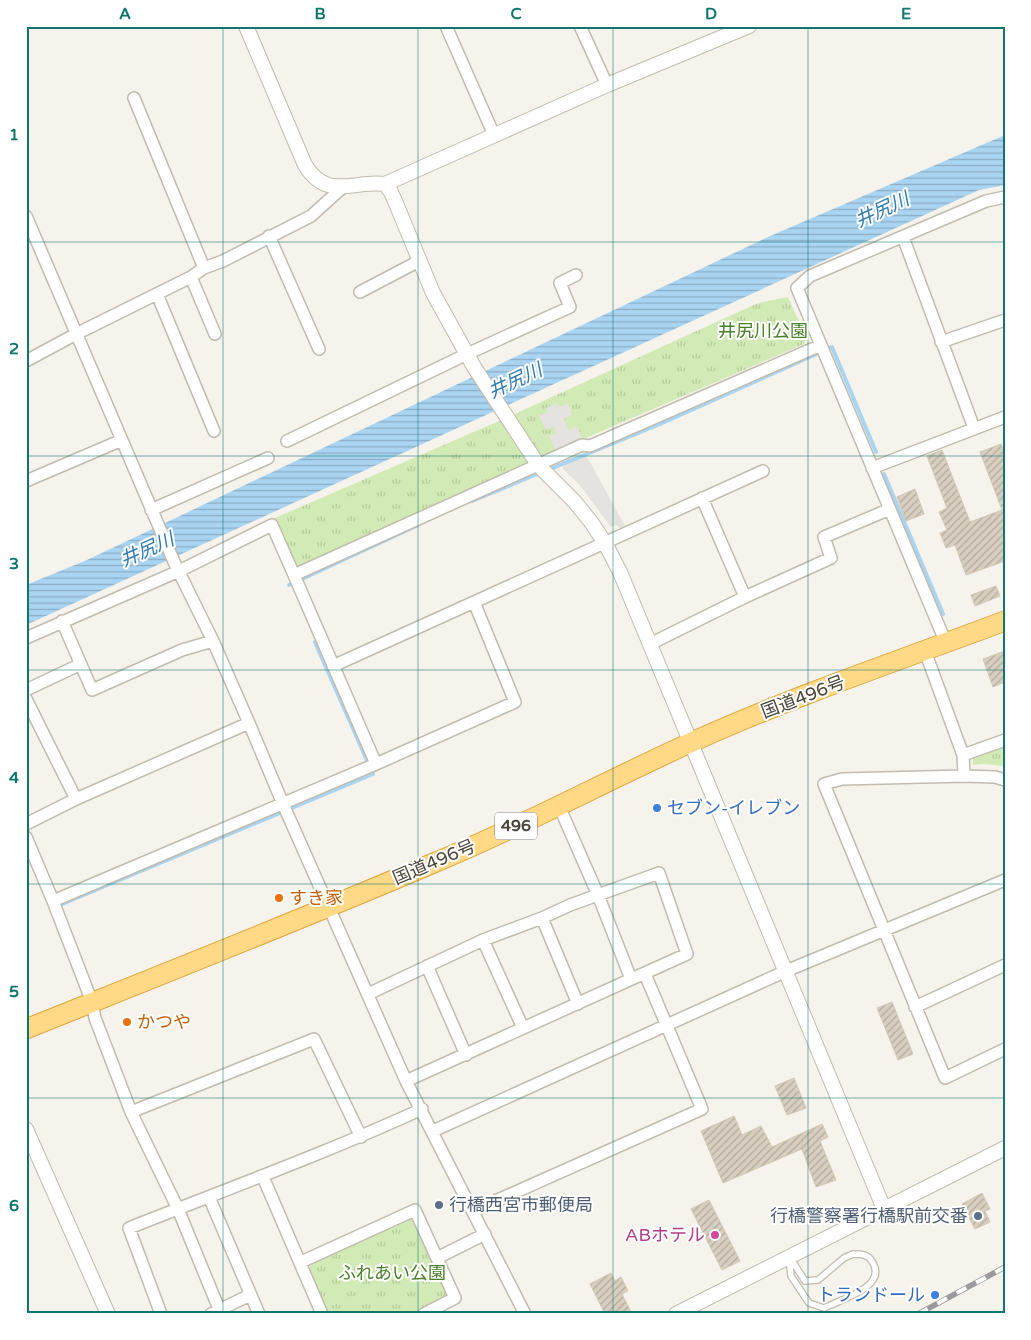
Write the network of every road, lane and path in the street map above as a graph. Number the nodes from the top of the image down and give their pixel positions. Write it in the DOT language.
graph roads {
  1 [pos="246,26"];
  2 [pos="446,26"];
  3 [pos="580,26"];
  4 [pos="749,26"];
  5 [pos="607,85"];
  6 [pos="134,98"];
  7 [pos="494,136"];
  8 [pos="384,184"];
  9 [pos="343,188"];
  10 [pos="1005,197"];
  11 [pos="26,216"];
  12 [pos="269,236"];
  13 [pos="903,237"];
  14 [pos="31,238"];
  15 [pos="419,261"];
  16 [pos="204,268"];
  17 [pos="576,276"];
  18 [pos="191,277"];
  19 [pos="360,292"];
  20 [pos="157,294"];
  21 [pos="1005,320"];
  22 [pos="76,334"];
  23 [pos="215,334"];
  24 [pos="941,342"];
  25 [pos="820,345"];
  26 [pos="319,349"];
  27 [pos="467,354"];
  28 [pos="26,361"];
  29 [pos="1005,417"];
  30 [pos="974,428"];
  31 [pos="214,431"];
  32 [pos="122,440"];
  33 [pos="286,441"];
  34 [pos="268,458"];
  35 [pos="540,466"];
  36 [pos="872,468"];
  37 [pos="763,471"];
  38 [pos="26,481"];
  39 [pos="702,498"];
  40 [pos="890,509"];
  41 [pos="153,513"];
  42 [pos="605,543"];
  43 [pos="177,567"];
  44 [pos="294,575"];
  45 [pos="745,597"];
  46 [pos="474,602"];
  47 [pos="62,621"];
  48 [pos="1005,621"];
  49 [pos="26,638"];
  50 [pos="213,641"];
  51 [pos="946,643"];
  52 [pos="650,644"];
  53 [pos="925,651"];
  54 [pos="81,664"];
  55 [pos="334,666"];
  56 [pos="26,690"];
  57 [pos="26,699"];
  58 [pos="249,723"];
  59 [pos="1005,740"];
  60 [pos="691,743"];
  61 [pos="963,755"];
  62 [pos="376,764"];
  63 [pos="964,776"];
  64 [pos="1005,780"];
  65 [pos="76,799"];
  66 [pos="283,804"];
  67 [pos="559,806"];
  68 [pos="26,824"];
  69 [pos="26,837"];
  70 [pos="1005,880"];
  71 [pos="598,895"];
  72 [pos="53,901"];
  73 [pos="329,906"];
  74 [pos="542,918"];
  75 [pos="884,931"];
  76 [pos="483,940"];
  77 [pos="1005,965"];
  78 [pos="427,966"];
  79 [pos="786,971"];
  80 [pos="645,974"];
  81 [pos="631,979"];
  82 [pos="368,994"];
  83 [pos="92,1002"];
  84 [pos="578,1004"];
  85 [pos="915,1007"];
  86 [pos="668,1025"];
  87 [pos="26,1028"];
  88 [pos="523,1028"];
  89 [pos="1005,1049"];
  90 [pos="466,1054"];
  91 [pos="406,1081"];
  92 [pos="422,1109"];
  93 [pos="131,1112"];
  94 [pos="26,1130"];
  95 [pos="433,1131"];
  96 [pos="362,1137"];
  97 [pos="1005,1148"];
  98 [pos="263,1177"];
  99 [pos="209,1197"];
  100 [pos="178,1209"];
  101 [pos="884,1209"];
  102 [pos="473,1211"];
  103 [pos="485,1234"];
  104 [pos="789,1256"];
  105 [pos="437,1258"];
  106 [pos="300,1262"];
  107 [pos="250,1295"];
  108 [pos="215,1312"];
  109 [pos="106,1313"];
  110 [pos="161,1314"];
  111 [pos="259,1314"];
  112 [pos="322,1314"];
  113 [pos="424,1314"];
  114 [pos="525,1314"];
  115 [pos="676,1314"];
  1 -- 9 [label="street"];
  2 -- 7 [label="street"];
  3 -- 5 [label="street"];
  4 -- 5 [label="street"];
  5 -- 7 [label="street"];
  6 -- 16 [label="street"];
  7 -- 8 [label="street"];
  8 -- 9 [label="street"];
  8 -- 15 [label="street"];
  9 -- 12 [label="street"];
  10 -- 13 [label="street"];
  11 -- 14 [label="street"];
  12 -- 16 [label="street"];
  12 -- 26 [label="street"];
  13 -- 24 [label="street"];
  13 -- 25 [label="street"];
  14 -- 22 [label="street"];
  15 -- 19 [label="street"];
  15 -- 27 [label="street"];
  16 -- 18 [label="street"];
  17 -- 27 [label="street"];
  18 -- 20 [label="street"];
  18 -- 23 [label="street"];
  20 -- 22 [label="street"];
  20 -- 31 [label="street"];
  21 -- 24 [label="street"];
  22 -- 28 [label="street"];
  22 -- 32 [label="street"];
  24 -- 30 [label="street"];
  25 -- 35 [label="street"];
  25 -- 36 [label="street"];
  27 -- 33 [label="street"];
  27 -- 35 [label="street"];
  29 -- 30 [label="street"];
  30 -- 36 [label="street"];
  32 -- 38 [label="street"];
  32 -- 41 [label="street"];
  34 -- 41 [label="street"];
  35 -- 42 [label="street"];
  35 -- 44 [label="street"];
  36 -- 40 [label="street"];
  37 -- 39 [label="street"];
  39 -- 42 [label="street"];
  39 -- 45 [label="street"];
  40 -- 45 [label="street"];
  40 -- 51 [label="street"];
  41 -- 43 [label="street"];
  42 -- 46 [label="street"];
  42 -- 52 [label="street"];
  43 -- 44 [label="street"];
  43 -- 47 [label="street"];
  43 -- 50 [label="street"];
  44 -- 55 [label="street"];
  45 -- 52 [label="street"];
  46 -- 55 [label="street"];
  46 -- 62 [label="street"];
  47 -- 49 [label="street"];
  47 -- 54 [label="street"];
  48 -- 51 [label="highway, 国道496号 / 496"];
  50 -- 54 [label="street"];
  50 -- 58 [label="street"];
  51 -- 53 [label="highway, 国道496号 / 496"];
  52 -- 60 [label="street"];
  53 -- 60 [label="highway, 国道496号 / 496"];
  53 -- 61 [label="street"];
  54 -- 56 [label="street"];
  55 -- 62 [label="street"];
  57 -- 65 [label="street"];
  58 -- 65 [label="street"];
  58 -- 66 [label="street"];
  59 -- 61 [label="street"];
  60 -- 67 [label="highway, 国道496号 / 496"];
  60 -- 79 [label="street"];
  61 -- 63 [label="street"];
  62 -- 66 [label="street"];
  63 -- 64 [label="street"];
  63 -- 75 [label="street"];
  65 -- 68 [label="street"];
  66 -- 72 [label="street"];
  66 -- 73 [label="street"];
  67 -- 71 [label="street"];
  67 -- 73 [label="highway, 国道496号 / 496"];
  69 -- 72 [label="street"];
  70 -- 75 [label="street"];
  71 -- 74 [label="street"];
  71 -- 80 [label="street"];
  71 -- 81 [label="street"];
  72 -- 83 [label="street"];
  73 -- 82 [label="street"];
  73 -- 83 [label="highway, 国道496号 / 496"];
  74 -- 76 [label="street"];
  74 -- 84 [label="street"];
  75 -- 79 [label="street"];
  75 -- 85 [label="street"];
  76 -- 78 [label="street"];
  76 -- 88 [label="street"];
  77 -- 85 [label="street"];
  78 -- 82 [label="street"];
  78 -- 90 [label="street"];
  79 -- 86 [label="street"];
  79 -- 101 [label="street"];
  80 -- 81 [label="street"];
  80 -- 86 [label="street"];
  81 -- 84 [label="street"];
  82 -- 91 [label="street"];
  83 -- 87 [label="highway, 国道496号 / 496"];
  83 -- 93 [label="street"];
  84 -- 88 [label="street"];
  85 -- 89 [label="street"];
  86 -- 95 [label="street"];
  86 -- 102 [label="street"];
  88 -- 90 [label="street"];
  90 -- 91 [label="street"];
  91 -- 92 [label="street"];
  92 -- 95 [label="street"];
  92 -- 96 [label="street"];
  93 -- 96 [label="street"];
  93 -- 100 [label="street"];
  94 -- 109 [label="street"];
  95 -- 102 [label="street"];
  96 -- 98 [label="street"];
  97 -- 101 [label="street"];
  98 -- 99 [label="street"];
  98 -- 106 [label="street"];
  99 -- 100 [label="street"];
  99 -- 107 [label="street"];
  100 -- 108 [label="street"];
  100 -- 110 [label="street"];
  101 -- 104 [label="street"];
  102 -- 103 [label="street"];
  103 -- 105 [label="street"];
  103 -- 114 [label="street"];
  104 -- 104 [label="lane"];
  104 -- 115 [label="street"];
  105 -- 106 [label="street"];
  105 -- 113 [label="street"];
  106 -- 112 [label="street"];
  107 -- 108 [label="street"];
  107 -- 111 [label="street"];
}
